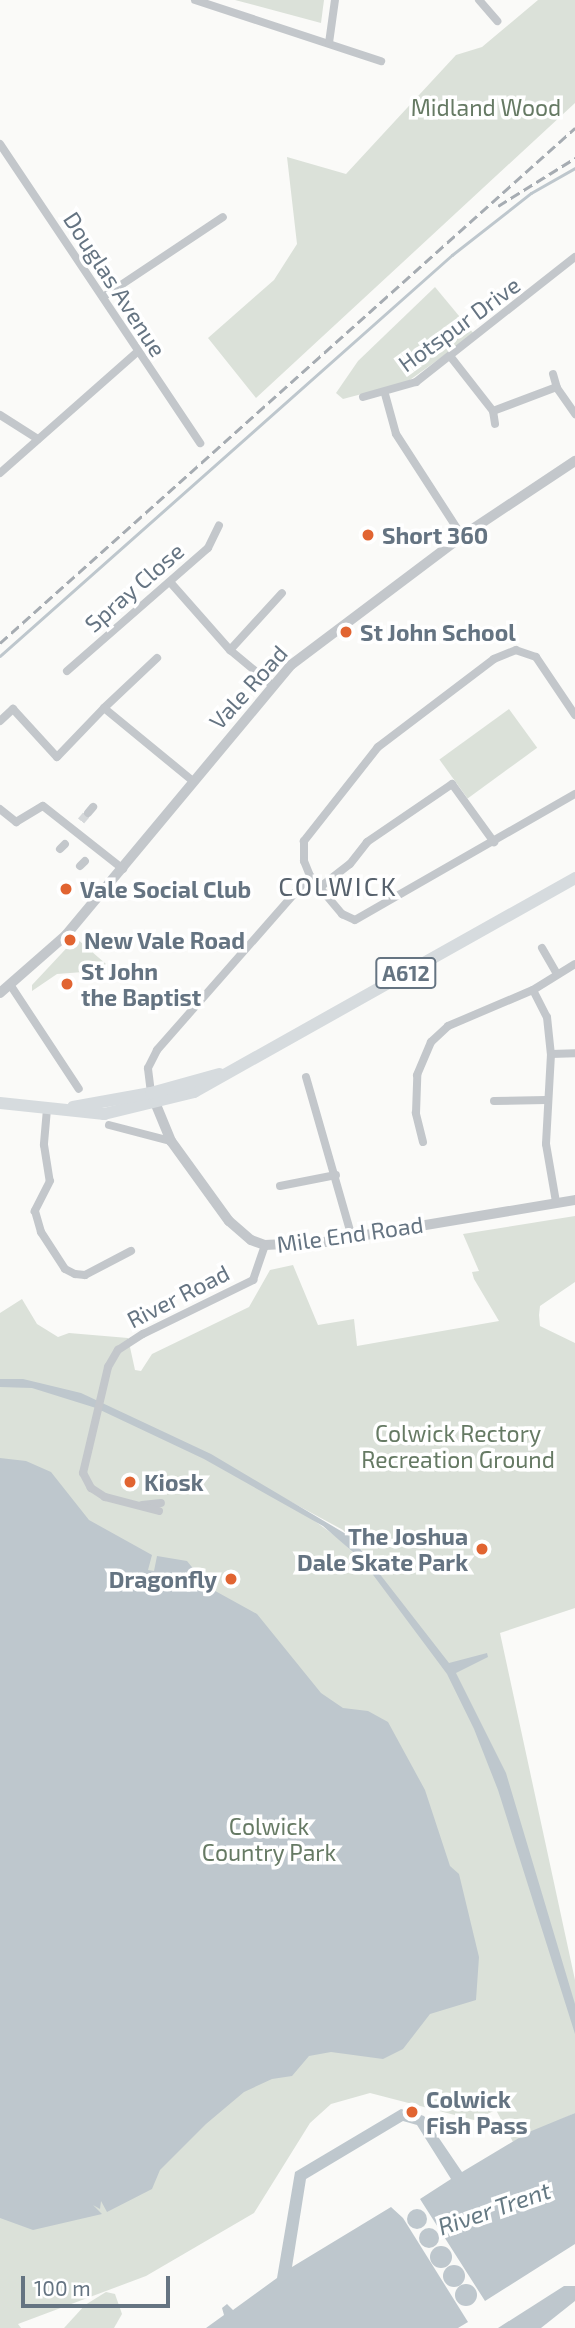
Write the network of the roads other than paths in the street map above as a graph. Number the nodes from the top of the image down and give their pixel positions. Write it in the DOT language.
graph roads {
  1 [pos="335,0"];
  2 [pos="479,0"];
  3 [pos="201,1"];
  4 [pos="497,21"];
  5 [pos="329,43"];
  6 [pos="381,61"];
  7 [pos="0,144"];
  8 [pos="223,217"];
  9 [pos="573,263"];
  10 [pos="103,297"];
  11 [pos="136,353"];
  12 [pos="450,356"];
  13 [pos="553,374"];
  14 [pos="557,387"];
  15 [pos="385,394"];
  16 [pos="363,397"];
  17 [pos="493,411"];
  18 [pos="575,414"];
  19 [pos="0,415"];
  20 [pos="495,425"];
  21 [pos="38,439"];
  22 [pos="200,443"];
  23 [pos="575,461"];
  24 [pos="0,473"];
  25 [pos="219,525"];
  26 [pos="462,536"];
  27 [pos="170,582"];
  28 [pos="282,593"];
  29 [pos="230,650"];
  30 [pos="157,658"];
  31 [pos="67,671"];
  32 [pos="271,684"];
  33 [pos="104,708"];
  34 [pos="575,715"];
  35 [pos="0,721"];
  36 [pos="193,781"];
  37 [pos="575,794"];
  38 [pos="0,809"];
  39 [pos="494,842"];
  40 [pos="123,869"];
  41 [pos="310,876"];
  42 [pos="575,878"];
  43 [pos="320,888"];
  44 [pos="542,948"];
  45 [pos="575,964"];
  46 [pos="557,974"];
  47 [pos="3,989"];
  48 [pos="533,990"];
  49 [pos="551,1054"];
  50 [pos="575,1054"];
  51 [pos="306,1077"];
  52 [pos="310,1088"];
  53 [pos="79,1089"];
  54 [pos="300,1091"];
  55 [pos="153,1099"];
  56 [pos="546,1100"];
  57 [pos="494,1101"];
  58 [pos="0,1103"];
  59 [pos="51,1109"];
  60 [pos="108,1125"];
  61 [pos="171,1141"];
  62 [pos="423,1142"];
  63 [pos="295,1173"];
  64 [pos="337,1175"];
  65 [pos="297,1183"];
  66 [pos="280,1186"];
  67 [pos="575,1200"];
  68 [pos="556,1202"];
  69 [pos="352,1237"];
  70 [pos="265,1245"];
  71 [pos="131,1251"];
  72 [pos="160,1507"];
  1 -- 5 [label="street"];
  2 -- 4 [label="street"];
  3 -- 5 [label="street"];
  5 -- 6 [label="street"];
  7 -- 10 [label="street, Douglas Avenue"];
  8 -- 10 [label="street"];
  9 -- 12 [label="street, Hotspur Drive"];
  10 -- 11 [label="street, Douglas Avenue"];
  11 -- 21 [label="street"];
  11 -- 22 [label="street, Douglas Avenue"];
  12 -- 15 [label="street, Hotspur Drive"];
  12 -- 17 [label="street"];
  13 -- 14 [label="street"];
  14 -- 17 [label="street"];
  14 -- 18 [label="street"];
  15 -- 16 [label="street, Hotspur Drive"];
  15 -- 26 [label="street"];
  17 -- 20 [label="street"];
  19 -- 21 [label="street"];
  21 -- 24 [label="street"];
  23 -- 26 [label="street, Vale Road"];
  25 -- 27 [label="street, Spray Close"];
  26 -- 32 [label="street, Vale Road"];
  27 -- 29 [label="street"];
  27 -- 31 [label="street, Spray Close"];
  28 -- 29 [label="street"];
  29 -- 32 [label="street"];
  30 -- 33 [label="street"];
  32 -- 36 [label="street, Vale Road"];
  33 -- 35 [label="street"];
  33 -- 36 [label="street"];
  34 -- 41 [label="street"];
  36 -- 40 [label="street, Vale Road"];
  37 -- 39 [label="street"];
  38 -- 40 [label="street"];
  39 -- 43 [label="street"];
  39 -- 43 [label="street"];
  40 -- 47 [label="street, Vale Road"];
  41 -- 43 [label="street"];
  41 -- 55 [label="street"];
  42 -- 55 [label="main road, A612"];
  44 -- 46 [label="street"];
  45 -- 46 [label="street"];
  46 -- 48 [label="street"];
  47 -- 53 [label="street"];
  48 -- 49 [label="street"];
  48 -- 62 [label="street"];
  49 -- 50 [label="street"];
  49 -- 56 [label="street"];
  51 -- 52 [label="street"];
  52 -- 54 [label="street"];
  52 -- 64 [label="street"];
  55 -- 59 [label="main road, A612"];
  55 -- 61 [label="street, Mile End Road"];
  56 -- 57 [label="street"];
  56 -- 68 [label="street"];
  58 -- 59 [label="main road, A612"];
  59 -- 71 [label="street"];
  60 -- 61 [label="street"];
  61 -- 70 [label="street, Mile End Road"];
  63 -- 65 [label="street"];
  64 -- 65 [label="street"];
  64 -- 69 [label="street"];
  65 -- 66 [label="street"];
  67 -- 68 [label="street, Mile End Road"];
  68 -- 69 [label="street, Mile End Road"];
  69 -- 70 [label="street, Mile End Road"];
  70 -- 72 [label="street, River Road"];
}
